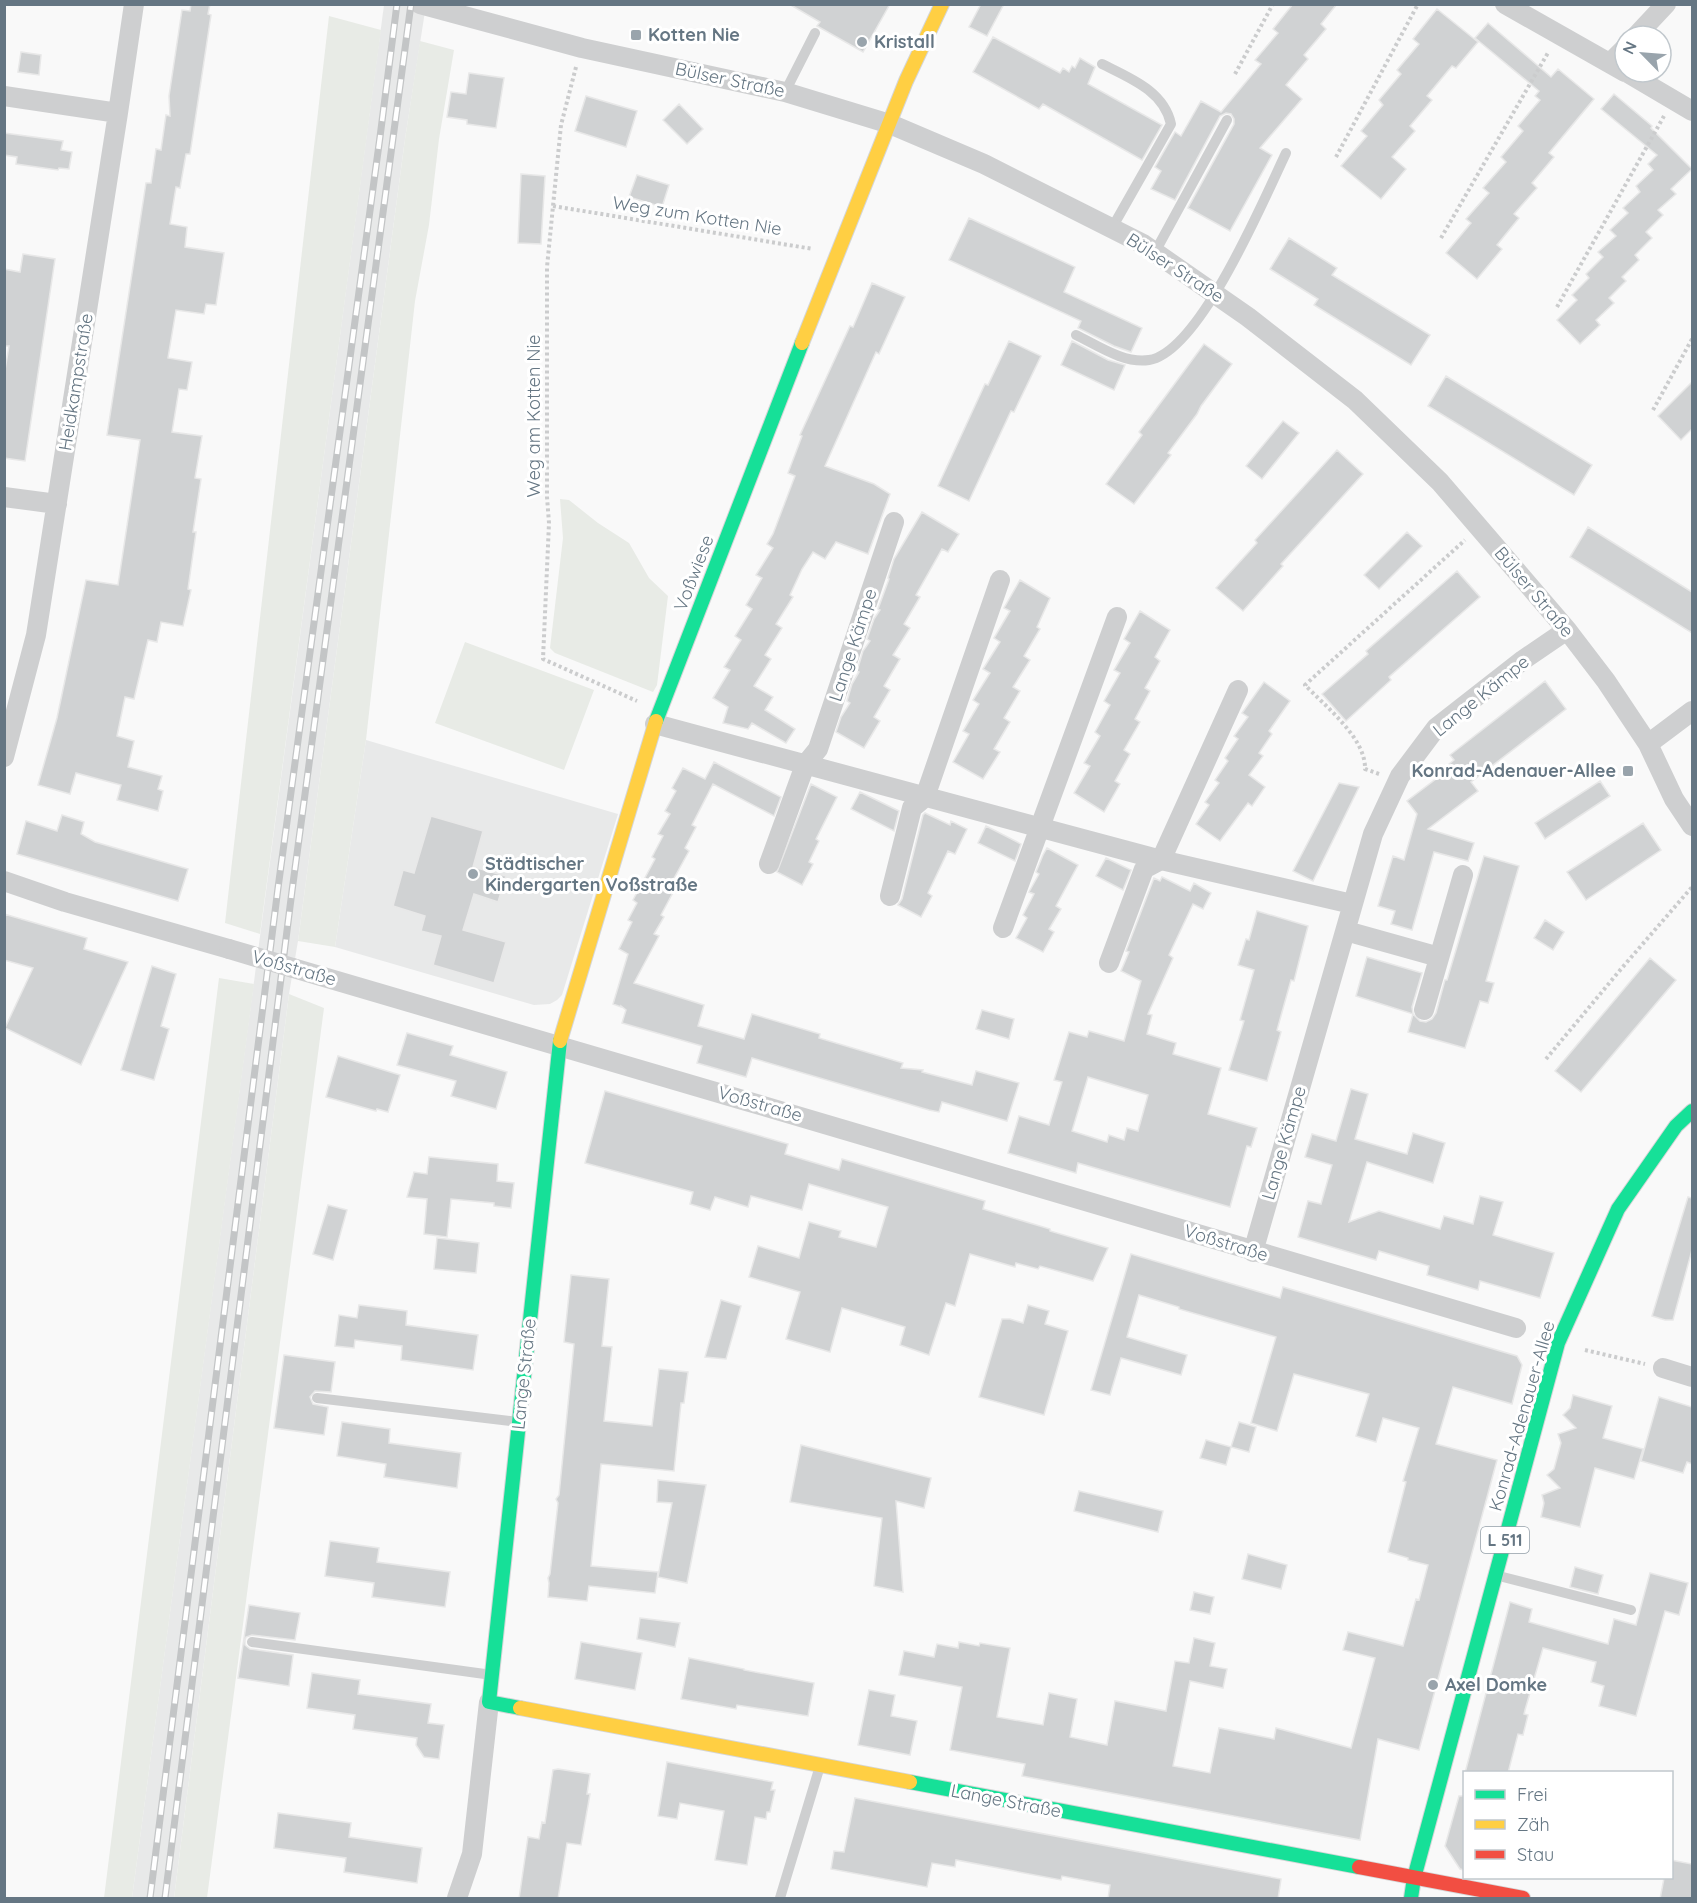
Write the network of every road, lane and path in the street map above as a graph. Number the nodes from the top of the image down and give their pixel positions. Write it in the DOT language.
graph roads {
  1 [pos="134,4"];
  2 [pos="420,4"];
  3 [pos="942,4"];
  4 [pos="1273,4"];
  5 [pos="1418,4"];
  6 [pos="1505,4"];
  7 [pos="1666,4"];
  8 [pos="1647,24"];
  9 [pos="815,33"];
  10 [pos="1558,35"];
  11 [pos="582,48"];
  12 [pos="1102,64"];
  13 [pos="1613,65"];
  14 [pos="1235,74"];
  15 [pos="1646,84"];
  16 [pos="784,92"];
  17 [pos="4,96"];
  18 [pos="1673,100"];
  19 [pos="1692,111"];
  20 [pos="118,113"];
  21 [pos="1227,120"];
  22 [pos="890,124"];
  23 [pos="1286,153"];
  24 [pos="1336,157"];
  25 [pos="553,206"];
  26 [pos="1112,228"];
  27 [pos="1441,238"];
  28 [pos="1155,252"];
  29 [pos="837,253"];
  30 [pos="1215,294"];
  31 [pos="1557,307"];
  32 [pos="1076,335"];
  33 [pos="1692,339"];
  34 [pos="1653,410"];
  35 [pos="4,497"];
  36 [pos="57,504"];
  37 [pos="894,522"];
  38 [pos="1479,528"];
  39 [pos="1000,580"];
  40 [pos="1117,617"];
  41 [pos="1567,630"];
  42 [pos="1238,690"];
  43 [pos="1692,711"];
  44 [pos="657,718"];
  45 [pos="1648,744"];
  46 [pos="4,757"];
  47 [pos="805,765"];
  48 [pos="1398,780"];
  49 [pos="925,797"];
  50 [pos="1692,826"];
  51 [pos="1041,828"];
  52 [pos="1161,860"];
  53 [pos="769,864"];
  54 [pos="1463,875"];
  55 [pos="4,881"];
  56 [pos="1692,887"];
  57 [pos="890,896"];
  58 [pos="1352,904"];
  59 [pos="1003,928"];
  60 [pos="1346,931"];
  61 [pos="1439,957"];
  62 [pos="1109,963"];
  63 [pos="1424,1010"];
  64 [pos="559,1045"];
  65 [pos="1545,1059"];
  66 [pos="1692,1111"];
  67 [pos="1253,1252"];
  68 [pos="1516,1328"];
  69 [pos="1558,1343"];
  70 [pos="1663,1368"];
  71 [pos="1692,1377"];
  72 [pos="317,1398"];
  73 [pos="519,1422"];
  74 [pos="1496,1576"];
  75 [pos="1631,1610"];
  76 [pos="252,1642"];
  77 [pos="492,1675"];
  78 [pos="489,1702"];
  79 [pos="820,1765"];
  80 [pos="1414,1878"];
  81 [pos="456,1899"];
  82 [pos="780,1899"];
  83 [pos="1411,1899"];
  84 [pos="1523,1899"];
  1 -- 20 [label="street, Heidkampstraße"];
  2 -- 11 [label="street, Bülser Straße"];
  3 -- 22 [label="street, Voßwiese"];
  4 -- 14 [label="path"];
  5 -- 24 [label="path"];
  6 -- 10 [label="street"];
  7 -- 8 [label="street"];
  9 -- 16 [label="lane"];
  10 -- 13 [label="street"];
  10 -- 27 [label="path"];
  11 -- 16 [label="street, Bülser Straße"];
  11 -- 25 [label="path, Weg am Kotten Nie"];
  12 -- 26 [label="lane"];
  15 -- 18 [label="street"];
  16 -- 22 [label="street, Bülser Straße"];
  17 -- 20 [label="street"];
  18 -- 19 [label="street"];
  18 -- 31 [label="path"];
  20 -- 36 [label="street, Heidkampstraße"];
  21 -- 28 [label="lane"];
  22 -- 26 [label="street, Bülser Straße"];
  22 -- 29 [label="street, Voßwiese"];
  23 -- 30 [label="lane"];
  25 -- 29 [label="path, Weg zum Kotten Nie"];
  25 -- 44 [label="path, Weg am Kotten Nie"];
  26 -- 28 [label="street, Bülser Straße"];
  28 -- 30 [label="street, Bülser Straße"];
  29 -- 44 [label="street, Voßwiese"];
  30 -- 32 [label="lane"];
  30 -- 38 [label="street, Bülser Straße"];
  33 -- 34 [label="path"];
  35 -- 36 [label="street"];
  36 -- 46 [label="street, Heidkampstraße"];
  37 -- 47 [label="street, Lange Kämpe"];
  38 -- 41 [label="street, Bülser Straße"];
  38 -- 48 [label="path"];
  39 -- 49 [label="street"];
  40 -- 51 [label="street"];
  41 -- 45 [label="street, Bülser Straße"];
  41 -- 48 [label="street, Lange Kämpe"];
  42 -- 52 [label="street"];
  43 -- 45 [label="street"];
  44 -- 47 [label="street"];
  44 -- 64 [label="street, Voßwiese"];
  45 -- 50 [label="street, Bülser Straße"];
  47 -- 49 [label="street"];
  47 -- 53 [label="street, Lange Kämpe"];
  48 -- 58 [label="street, Lange Kämpe"];
  49 -- 51 [label="street"];
  49 -- 57 [label="street"];
  51 -- 52 [label="street"];
  51 -- 59 [label="street"];
  52 -- 58 [label="street"];
  52 -- 62 [label="street"];
  54 -- 61 [label="street"];
  55 -- 64 [label="street, Voßstraße, bridge"];
  56 -- 65 [label="path"];
  58 -- 60 [label="street, Lange Kämpe"];
  60 -- 61 [label="street"];
  60 -- 67 [label="street, Lange Kämpe"];
  61 -- 63 [label="street"];
  64 -- 67 [label="street, Voßstraße"];
  64 -- 73 [label="street, Lange Straße"];
  66 -- 69 [label="street, Konrad-Adenauer-Allee / L 511"];
  67 -- 68 [label="street, Voßstraße"];
  69 -- 70 [label="path"];
  69 -- 74 [label="street, Konrad-Adenauer-Allee / L 511"];
  70 -- 71 [label="street"];
  72 -- 73 [label="lane"];
  73 -- 77 [label="street, Lange Straße"];
  74 -- 75 [label="lane"];
  74 -- 80 [label="street, Konrad-Adenauer-Allee / L 511"];
  76 -- 77 [label="lane"];
  77 -- 78 [label="street, Lange Straße"];
  78 -- 79 [label="street, Lange Straße"];
  78 -- 81 [label="street, Lange Straße"];
  79 -- 80 [label="street, Lange Straße"];
  79 -- 82 [label="lane"];
  80 -- 83 [label="street, Konrad-Adenauer-Allee / L 511"];
  80 -- 84 [label="street, Lange Straße"];
}
